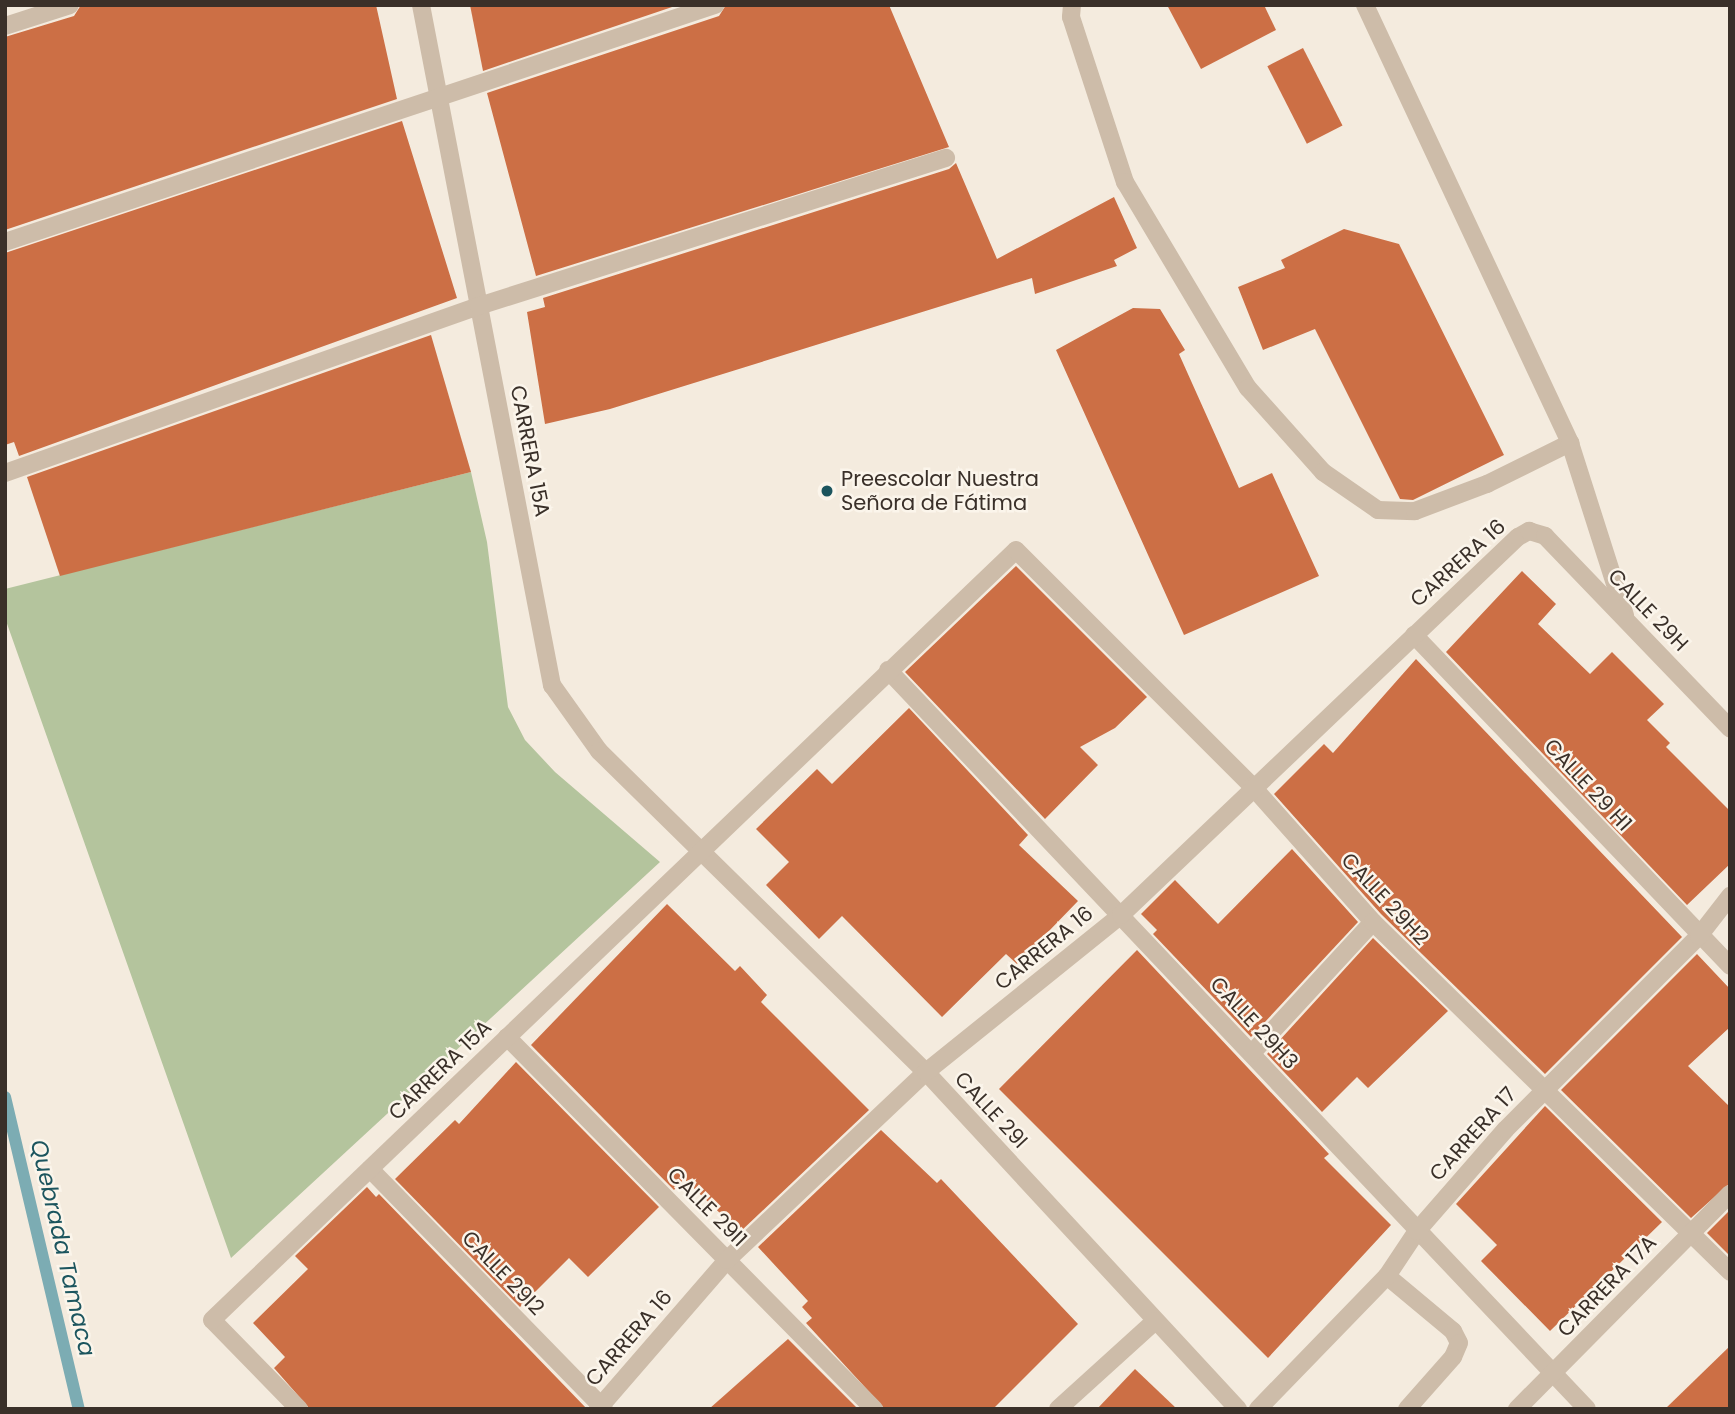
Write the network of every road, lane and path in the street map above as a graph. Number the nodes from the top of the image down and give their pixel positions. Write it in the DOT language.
graph roads {
  1 [pos="70,5"];
  2 [pos="422,5"];
  3 [pos="715,5"];
  4 [pos="1072,5"];
  5 [pos="1364,5"];
  6 [pos="5,26"];
  7 [pos="439,100"];
  8 [pos="946,158"];
  9 [pos="5,242"];
  10 [pos="479,306"];
  11 [pos="1570,443"];
  12 [pos="5,473"];
  13 [pos="1529,531"];
  14 [pos="1016,550"];
  15 [pos="1626,618"];
  16 [pos="1414,635"];
  17 [pos="888,670"];
  18 [pos="1730,728"];
  19 [pos="1252,786"];
  20 [pos="700,852"];
  21 [pos="1730,896"];
  22 [pos="1121,915"];
  23 [pos="1373,922"];
  24 [pos="1699,936"];
  25 [pos="1730,966"];
  26 [pos="508,1037"];
  27 [pos="1252,1053"];
  28 [pos="926,1072"];
  29 [pos="1543,1091"];
  30 [pos="370,1169"];
  31 [pos="1730,1194"];
  32 [pos="1417,1231"];
  33 [pos="1691,1231"];
  34 [pos="727,1260"];
  35 [pos="1730,1272"];
  36 [pos="1387,1276"];
  37 [pos="1154,1321"];
  38 [pos="1554,1374"];
  39 [pos="601,1408"];
  40 [pos="299,1409"];
  41 [pos="874,1409"];
  42 [pos="1058,1409"];
  43 [pos="1238,1409"];
  44 [pos="1258,1409"];
  45 [pos="1407,1409"];
  46 [pos="1517,1409"];
  47 [pos="1587,1409"];
  1 -- 6 [label="street"];
  2 -- 7 [label="street, CARRERA 15A"];
  3 -- 7 [label="street"];
  4 -- 11 [label="street"];
  5 -- 11 [label="street"];
  7 -- 9 [label="street"];
  7 -- 10 [label="street, CARRERA 15A"];
  8 -- 10 [label="street"];
  10 -- 12 [label="street"];
  10 -- 20 [label="street, CARRERA 15A"];
  11 -- 15 [label="street"];
  13 -- 15 [label="street, CALLE 29H"];
  13 -- 16 [label="street, CARRERA 16"];
  14 -- 17 [label="street, CARRERA 15A"];
  14 -- 19 [label="street, CALLE 29H2"];
  15 -- 18 [label="street, CALLE 29H"];
  16 -- 19 [label="street, CARRERA 16"];
  16 -- 24 [label="street, CALLE 29 H1"];
  17 -- 20 [label="street, CARRERA 15A"];
  17 -- 22 [label="street, CALLE 29H3"];
  19 -- 22 [label="street, CARRERA 16"];
  19 -- 23 [label="street, CALLE 29H2"];
  20 -- 26 [label="street, CARRERA 15A"];
  20 -- 28 [label="street, CALLE 29I"];
  21 -- 24 [label="street, CARRERA 17"];
  22 -- 27 [label="street, CALLE 29H3"];
  22 -- 28 [label="street, CARRERA 16"];
  23 -- 27 [label="street"];
  23 -- 29 [label="street, CALLE 29H2"];
  24 -- 25 [label="street, CALLE 29 H1"];
  24 -- 29 [label="street, CARRERA 17"];
  26 -- 30 [label="street, CARRERA 15A"];
  26 -- 34 [label="street, CALLE 29I1"];
  27 -- 32 [label="street, CALLE 29H3"];
  28 -- 34 [label="street, CARRERA 16"];
  28 -- 37 [label="street, CALLE 29I"];
  29 -- 32 [label="street, CARRERA 17"];
  29 -- 33 [label="street, CALLE 29H2"];
  30 -- 39 [label="street, CALLE 29I2"];
  30 -- 40 [label="street, CARRERA 15A"];
  31 -- 33 [label="street, CARRERA 17A"];
  32 -- 36 [label="street, CARRERA 17"];
  32 -- 38 [label="street, CALLE 29H3"];
  33 -- 35 [label="street, CALLE 29H2"];
  33 -- 38 [label="street, CARRERA 17A"];
  34 -- 39 [label="street, CARRERA 16"];
  34 -- 41 [label="street, CALLE 29I1"];
  36 -- 44 [label="street, CARRERA 17"];
  36 -- 45 [label="street"];
  37 -- 42 [label="street"];
  37 -- 43 [label="street, CALLE 29I"];
  38 -- 46 [label="street, CARRERA 17A"];
  38 -- 47 [label="street, CALLE 29H3"];
}
